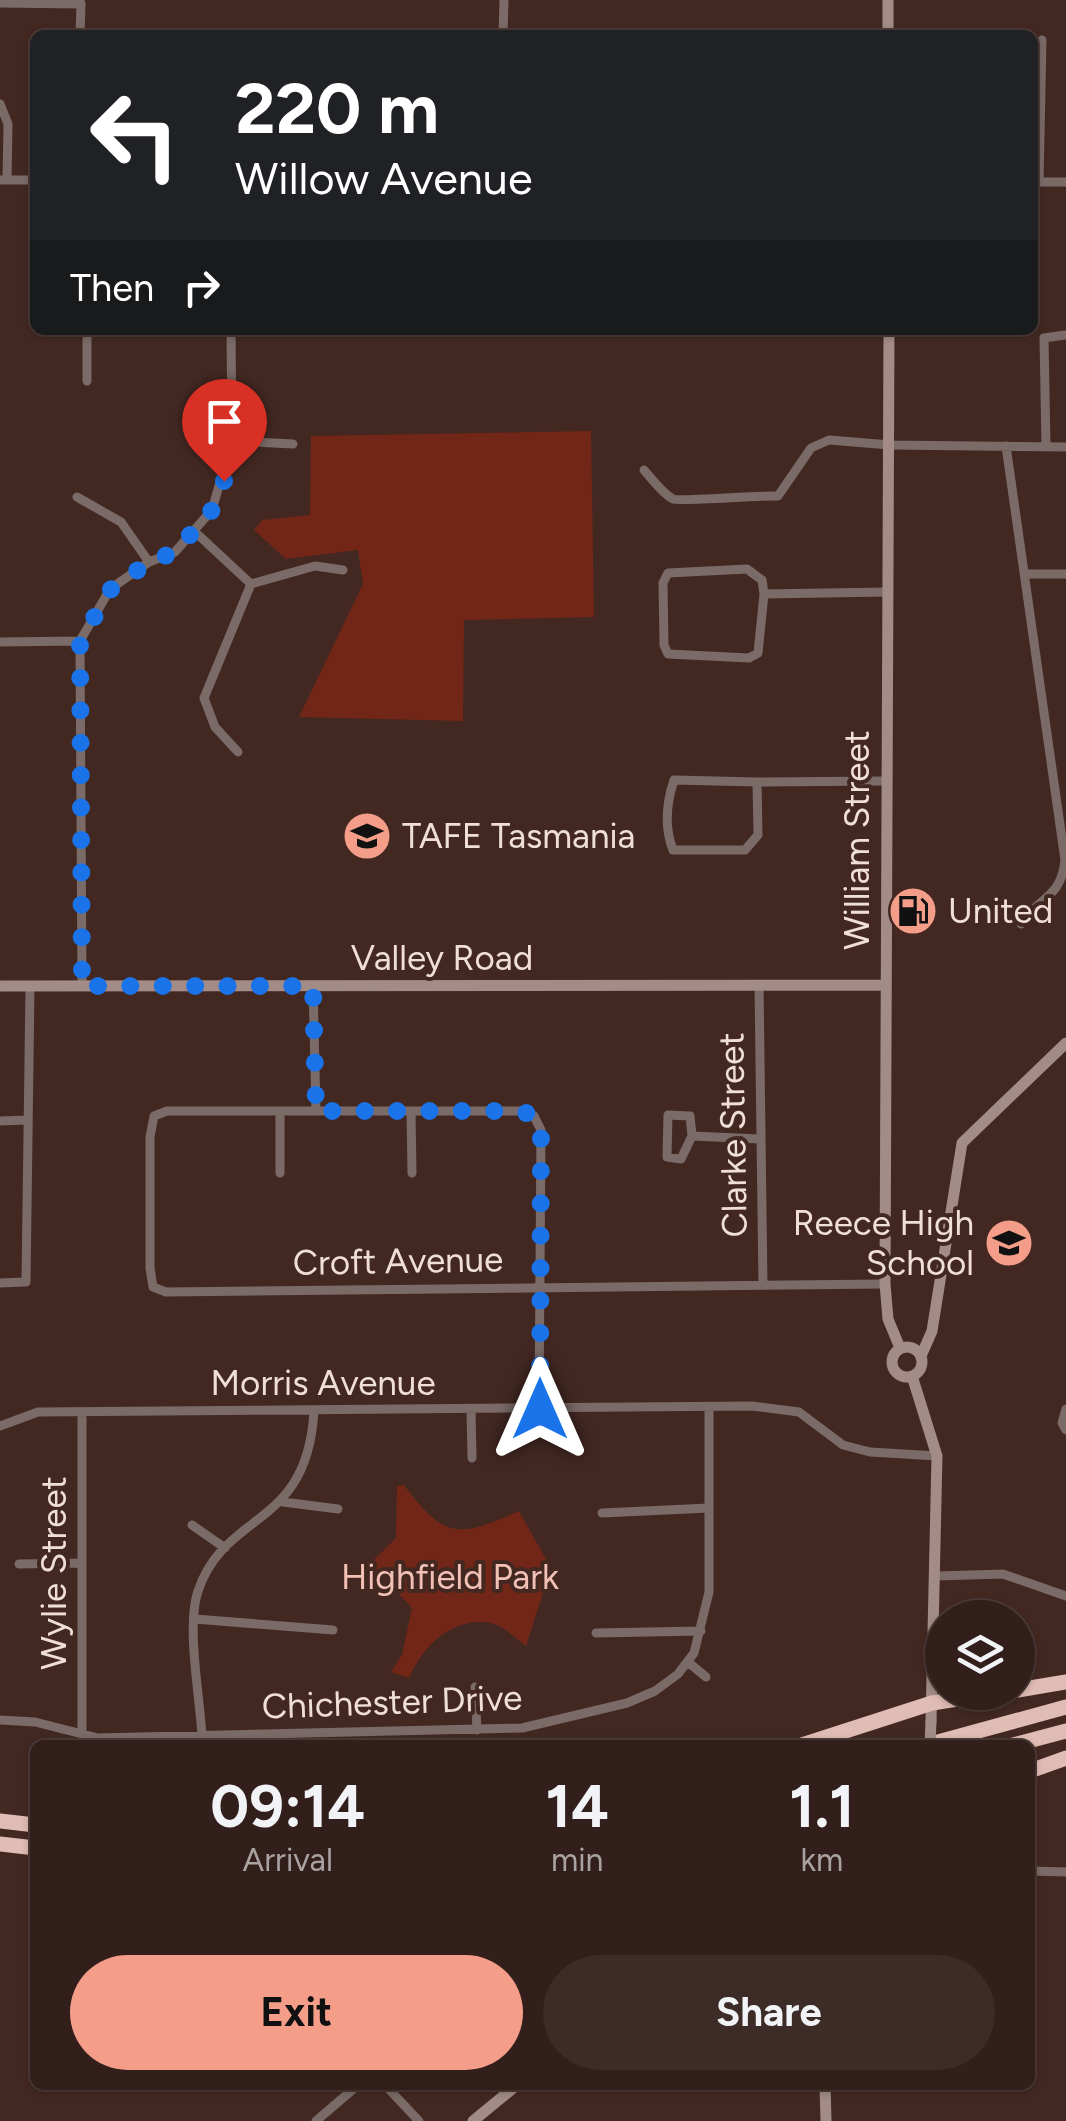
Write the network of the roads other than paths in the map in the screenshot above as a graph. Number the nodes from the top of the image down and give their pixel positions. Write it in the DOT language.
graph roads {
  1 [pos="504,0"];
  2 [pos="888,0"];
  3 [pos="81,2"];
  4 [pos="0,3"];
  5 [pos="80,30"];
  6 [pos="503,30"];
  7 [pos="888,30"];
  8 [pos="1042,40"];
  9 [pos="0,104"];
  10 [pos="1038,135"];
  11 [pos="3,180"];
  12 [pos="30,180"];
  13 [pos="1038,182"];
  14 [pos="1066,182"];
  15 [pos="1064,334"];
  16 [pos="87,335"];
  17 [pos="231,335"];
  18 [pos="889,335"];
  19 [pos="87,380"];
  20 [pos="232,441"];
  21 [pos="293,444"];
  22 [pos="890,445"];
  23 [pos="1006,446"];
  24 [pos="1046,446"];
  25 [pos="1066,446"];
  26 [pos="644,470"];
  27 [pos="77,498"];
  28 [pos="194,531"];
  29 [pos="149,562"];
  30 [pos="343,570"];
  31 [pos="1026,574"];
  32 [pos="1066,574"];
  33 [pos="251,584"];
  34 [pos="886,592"];
  35 [pos="764,594"];
  36 [pos="0,642"];
  37 [pos="80,642"];
  38 [pos="238,752"];
  39 [pos="885,781"];
  40 [pos="757,782"];
  41 [pos="1022,924"];
  42 [pos="760,985"];
  43 [pos="884,985"];
  44 [pos="0,986"];
  45 [pos="30,986"];
  46 [pos="82,986"];
  47 [pos="313,986"];
  48 [pos="1066,1044"];
  49 [pos="280,1111"];
  50 [pos="316,1111"];
  51 [pos="411,1112"];
  52 [pos="28,1120"];
  53 [pos="0,1121"];
  54 [pos="692,1136"];
  55 [pos="760,1138"];
  56 [pos="280,1172"];
  57 [pos="412,1172"];
  58 [pos="0,1283"];
  59 [pos="885,1284"];
  60 [pos="763,1285"];
  61 [pos="539,1286"];
  62 [pos="900,1348"];
  63 [pos="922,1356"];
  64 [pos="912,1376"];
  65 [pos="709,1407"];
  66 [pos="540,1409"];
  67 [pos="471,1410"];
  68 [pos="1066,1410"];
  69 [pos="82,1412"];
  70 [pos="314,1412"];
  71 [pos="0,1426"];
  72 [pos="1066,1430"];
  73 [pos="937,1456"];
  74 [pos="472,1458"];
  75 [pos="283,1502"];
  76 [pos="709,1508"];
  77 [pos="338,1509"];
  78 [pos="602,1513"];
  79 [pos="192,1525"];
  80 [pos="225,1548"];
  81 [pos="81,1562"];
  82 [pos="19,1564"];
  83 [pos="936,1576"];
  84 [pos="1066,1596"];
  85 [pos="935,1600"];
  86 [pos="194,1620"];
  87 [pos="333,1630"];
  88 [pos="701,1631"];
  89 [pos="596,1633"];
  90 [pos="688,1662"];
  91 [pos="706,1677"];
  92 [pos="1066,1682"];
  93 [pos="475,1687"];
  94 [pos="1035,1687"];
  95 [pos="925,1705"];
  96 [pos="1066,1708"];
  97 [pos="932,1710"];
  98 [pos="0,1720"];
  99 [pos="476,1730"];
  100 [pos="1066,1731"];
  101 [pos="82,1735"];
  102 [pos="202,1736"];
  103 [pos="817,1740"];
  104 [pos="929,1740"];
  105 [pos="948,1740"];
  106 [pos="1032,1740"];
  107 [pos="1066,1758"];
  108 [pos="1035,1769"];
  109 [pos="0,1821"];
  110 [pos="30,1824"];
  111 [pos="0,1844"];
  112 [pos="30,1847"];
  113 [pos="1035,1871"];
  114 [pos="1066,1872"];
  115 [pos="352,2090"];
  116 [pos="390,2090"];
  117 [pos="511,2090"];
  118 [pos="825,2090"];
  119 [pos="316,2121"];
  120 [pos="419,2121"];
  121 [pos="473,2121"];
  122 [pos="826,2121"];
  1 -- 6 [label="street"];
  2 -- 7 [label="main road"];
  3 -- 4 [label="street"];
  3 -- 5 [label="street"];
  8 -- 10 [label="street"];
  9 -- 11 [label="street"];
  11 -- 12 [label="street"];
  13 -- 14 [label="street"];
  15 -- 24 [label="street"];
  16 -- 19 [label="street"];
  17 -- 20 [label="street"];
  18 -- 22 [label="main road, William Street"];
  20 -- 21 [label="street"];
  20 -- 28 [label="street"];
  22 -- 23 [label="street"];
  22 -- 26 [label="street"];
  22 -- 34 [label="main road, William Street"];
  23 -- 24 [label="street"];
  23 -- 31 [label="street"];
  24 -- 25 [label="street"];
  27 -- 29 [label="street"];
  28 -- 29 [label="street"];
  28 -- 33 [label="street"];
  29 -- 37 [label="street"];
  30 -- 33 [label="street"];
  31 -- 32 [label="street"];
  31 -- 41 [label="street"];
  33 -- 38 [label="street"];
  34 -- 35 [label="street"];
  34 -- 39 [label="main road, William Street"];
  35 -- 35 [label="street"];
  36 -- 37 [label="street"];
  37 -- 46 [label="street"];
  39 -- 40 [label="street"];
  39 -- 43 [label="main road, William Street"];
  40 -- 40 [label="street"];
  42 -- 43 [label="main road, Valley Road"];
  42 -- 47 [label="main road, Valley Road"];
  42 -- 55 [label="street, Clarke Street"];
  43 -- 59 [label="main road, William Street"];
  44 -- 45 [label="main road, Valley Road"];
  45 -- 46 [label="main road, Valley Road"];
  45 -- 52 [label="street"];
  46 -- 47 [label="main road, Valley Road"];
  47 -- 50 [label="street"];
  48 -- 63 [label="main road"];
  49 -- 50 [label="street"];
  49 -- 56 [label="street"];
  49 -- 61 [label="street, Croft Avenue"];
  50 -- 51 [label="street"];
  51 -- 57 [label="street"];
  51 -- 61 [label="street"];
  52 -- 53 [label="street"];
  52 -- 58 [label="street"];
  54 -- 54 [label="street"];
  54 -- 55 [label="street"];
  55 -- 60 [label="street, Clarke Street"];
  59 -- 60 [label="street, Croft Avenue"];
  59 -- 62 [label="main road, William Street"];
  60 -- 61 [label="street, Croft Avenue"];
  61 -- 66 [label="street"];
  62 -- 63 [label="main road"];
  62 -- 64 [label="main road"];
  63 -- 64 [label="main road"];
  64 -- 73 [label="main road"];
  65 -- 66 [label="street, Morris Avenue"];
  65 -- 73 [label="street, Morris Avenue"];
  65 -- 76 [label="street, Chichester Drive"];
  66 -- 67 [label="street, Morris Avenue"];
  67 -- 70 [label="street, Morris Avenue"];
  67 -- 74 [label="street"];
  68 -- 72 [label="street"];
  69 -- 70 [label="street, Morris Avenue"];
  69 -- 71 [label="street, Morris Avenue"];
  69 -- 81 [label="street, Wylie Street"];
  70 -- 75 [label="street"];
  73 -- 83 [label="main road"];
  75 -- 77 [label="street"];
  75 -- 80 [label="street"];
  76 -- 78 [label="street"];
  76 -- 88 [label="street, Chichester Drive"];
  79 -- 80 [label="street"];
  80 -- 86 [label="street"];
  81 -- 82 [label="street"];
  81 -- 101 [label="street, Wylie Street"];
  83 -- 84 [label="street"];
  83 -- 85 [label="main road"];
  86 -- 87 [label="street"];
  86 -- 102 [label="street"];
  88 -- 89 [label="street"];
  88 -- 90 [label="street, Chichester Drive"];
  90 -- 91 [label="street"];
  90 -- 99 [label="street, Chichester Drive"];
  92 -- 94 [label="highway"];
  93 -- 99 [label="street"];
  95 -- 103 [label="highway"];
  96 -- 105 [label="highway"];
  97 -- 104 [label="main road, bridge"];
  98 -- 101 [label="street, Chichester Drive"];
  99 -- 102 [label="street, Chichester Drive"];
  100 -- 106 [label="highway"];
  101 -- 102 [label="street, Chichester Drive"];
  107 -- 108 [label="highway"];
  109 -- 110 [label="highway"];
  111 -- 112 [label="highway"];
  113 -- 114 [label="street"];
  115 -- 119 [label="street"];
  116 -- 120 [label="street"];
  117 -- 121 [label="main road"];
  118 -- 122 [label="main road"];
}
